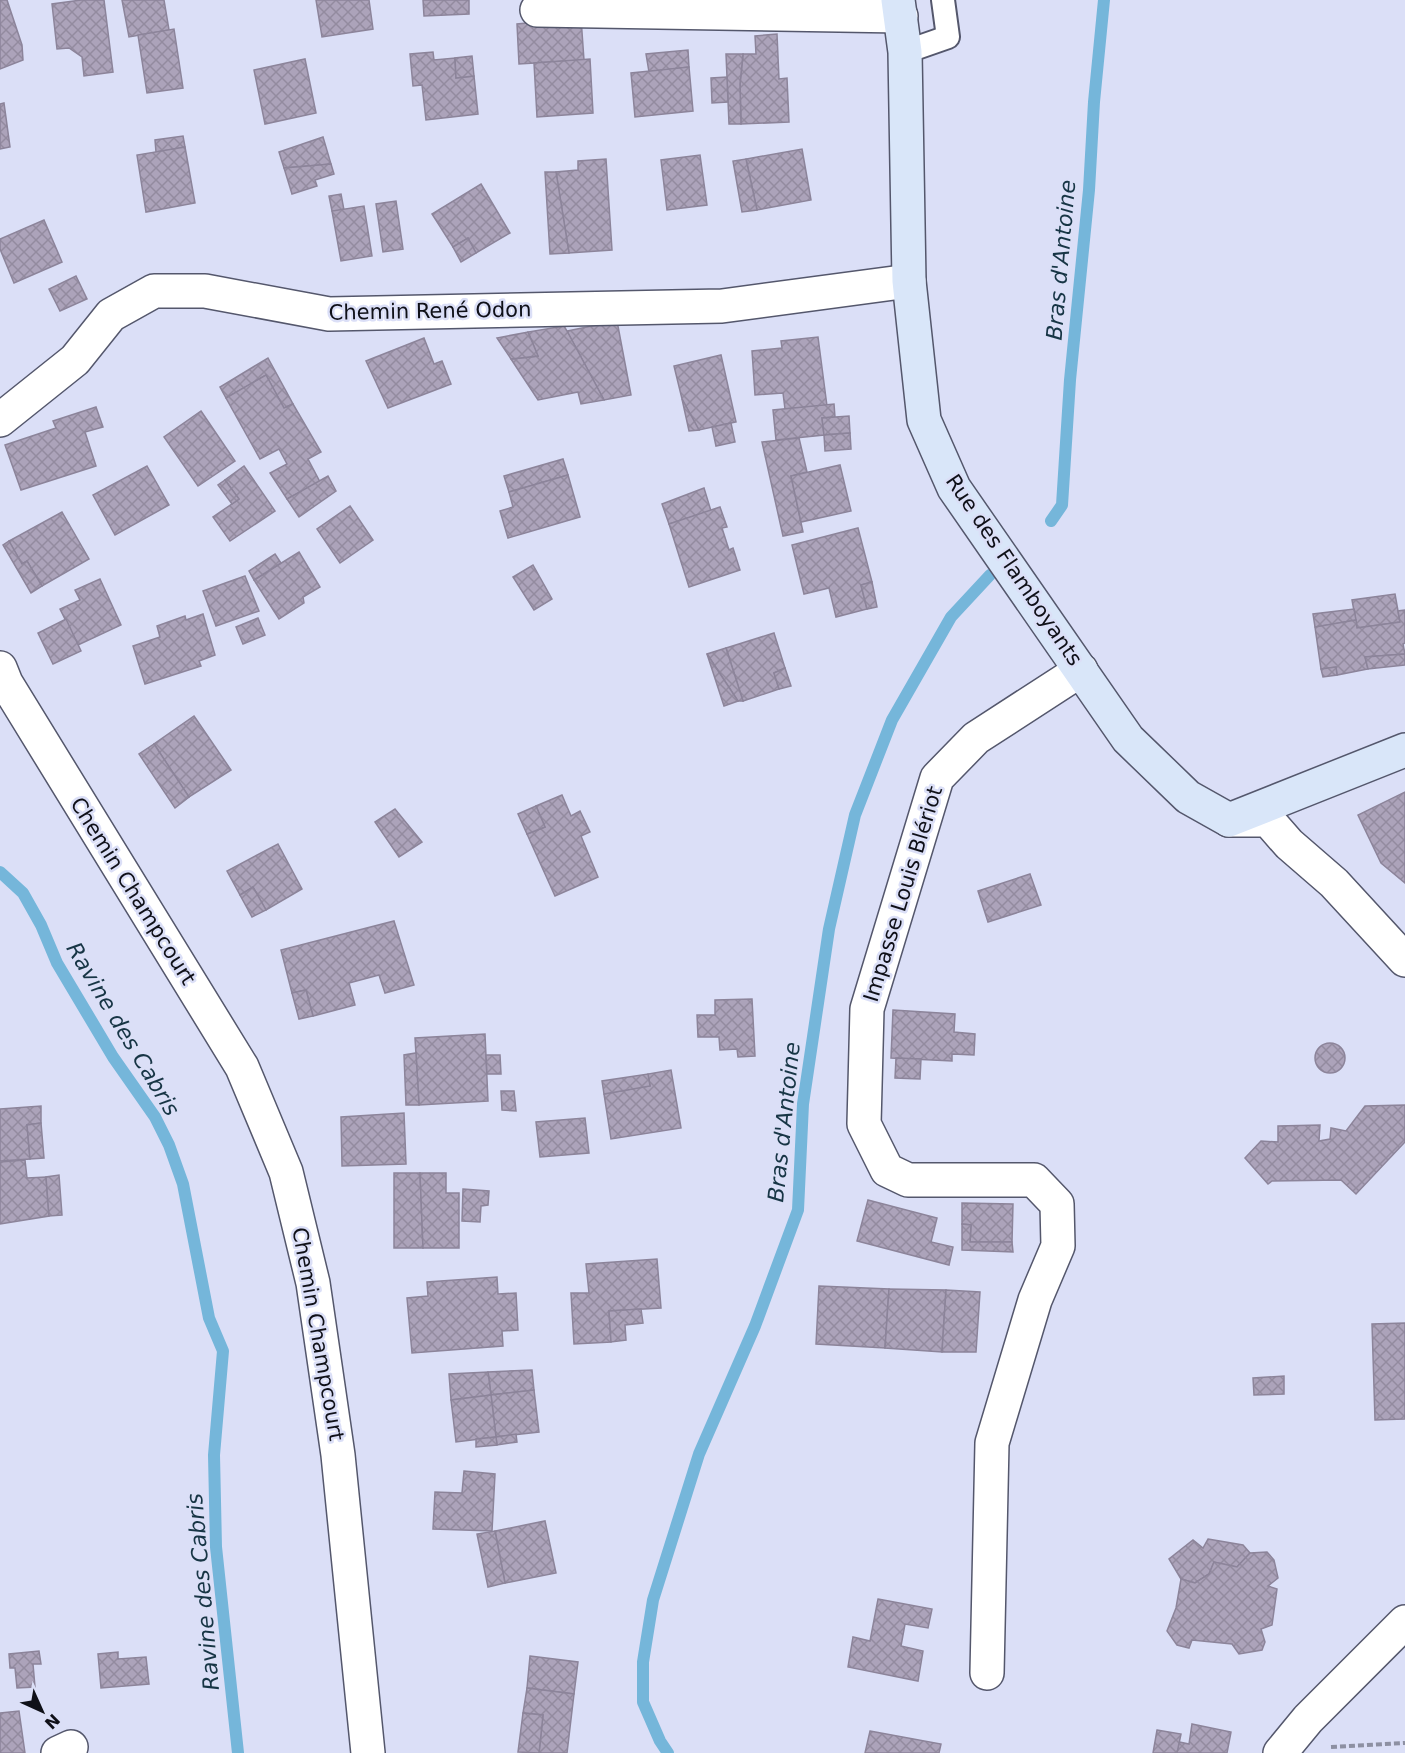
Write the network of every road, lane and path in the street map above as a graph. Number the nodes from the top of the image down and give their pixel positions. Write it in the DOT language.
graph roads {
  1 [pos="943,0"];
  2 [pos="899,8"];
  3 [pos="537,10"];
  4 [pos="905,52"];
  5 [pos="909,281"];
  6 [pos="0,420"];
  7 [pos="0,668"];
  8 [pos="1081,670"];
  9 [pos="1405,750"];
  10 [pos="1229,820"];
  11 [pos="1405,960"];
  12 [pos="1405,1622"];
  13 [pos="987,1673"];
  14 [pos="1405,1743"];
  15 [pos="1284,1748"];
  16 [pos="368,1753"];
  1 -- 4 [label="lane"];
  2 -- 3 [label="street"];
  2 -- 4 [label="main road, Rue des Flamboyants"];
  4 -- 5 [label="main road, Rue des Flamboyants"];
  5 -- 6 [label="street, Chemin René Odon"];
  5 -- 8 [label="main road, Rue des Flamboyants"];
  7 -- 16 [label="street, Chemin Champcourt"];
  8 -- 10 [label="main road, Rue des Flamboyants"];
  8 -- 13 [label="street, Impasse Louis Blériot"];
  9 -- 10 [label="main road"];
  10 -- 11 [label="street"];
  12 -- 15 [label="street"];
  14 -- 15 [label="path"];
}
